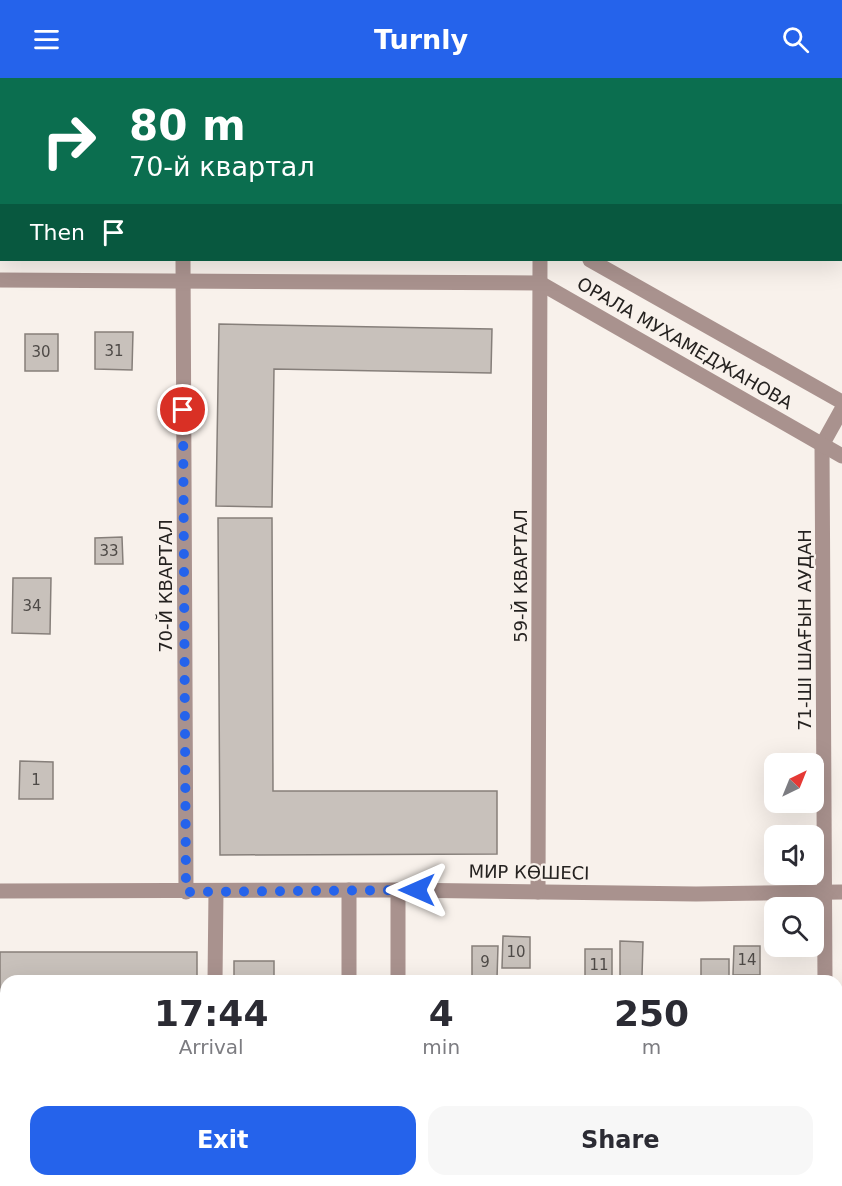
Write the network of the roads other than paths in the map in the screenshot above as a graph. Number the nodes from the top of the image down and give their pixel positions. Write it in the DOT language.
graph roads {
  1 [pos="183,261"];
  2 [pos="540,261"];
  3 [pos="595,261"];
  4 [pos="611,264"];
  5 [pos="0,280"];
  6 [pos="184,281"];
  7 [pos="540,283"];
  8 [pos="842,402"];
  9 [pos="842,409"];
  10 [pos="822,445"];
  11 [pos="842,456"];
  12 [pos="350,890"];
  13 [pos="398,890"];
  14 [pos="0,891"];
  15 [pos="216,891"];
  16 [pos="186,892"];
  17 [pos="538,892"];
  18 [pos="825,892"];
  19 [pos="842,892"];
  20 [pos="215,975"];
  21 [pos="349,975"];
  22 [pos="398,975"];
  23 [pos="825,975"];
  1 -- 6 [label="street, 70-Й КВАРТАЛ"];
  2 -- 7 [label="street, 59-Й КВАРТАЛ"];
  3 -- 4 [label="street, ОРАЛА МУХАМЕДЖАНОВА"];
  4 -- 8 [label="street, ОРАЛА МУХАМЕДЖАНОВА"];
  5 -- 6 [label="street, ОРАЛА МУХАМЕДЖАНОВА"];
  6 -- 7 [label="street, ОРАЛА МУХАМЕДЖАНОВА"];
  6 -- 16 [label="street, 70-Й КВАРТАЛ"];
  7 -- 10 [label="street, ОРАЛА МУХАМЕДЖАНОВА"];
  7 -- 17 [label="street, 59-Й КВАРТАЛ"];
  9 -- 10 [label="street, 71-ШІ ШАҒЫН АУДАН"];
  10 -- 11 [label="street, ОРАЛА МУХАМЕДЖАНОВА"];
  10 -- 18 [label="street, 71-ШІ ШАҒЫН АУДАН"];
  12 -- 13 [label="street, МИР КӨШЕСІ"];
  12 -- 15 [label="street, МИР КӨШЕСІ"];
  12 -- 21 [label="street"];
  13 -- 17 [label="street, МИР КӨШЕСІ"];
  13 -- 22 [label="street"];
  14 -- 16 [label="street, МИР КӨШЕСІ"];
  15 -- 16 [label="street, МИР КӨШЕСІ"];
  15 -- 20 [label="street"];
  17 -- 18 [label="street, МИР КӨШЕСІ"];
  18 -- 19 [label="street, МИР КӨШЕСІ"];
  18 -- 23 [label="street, 71-ШІ ШАҒЫН АУДАН"];
}
